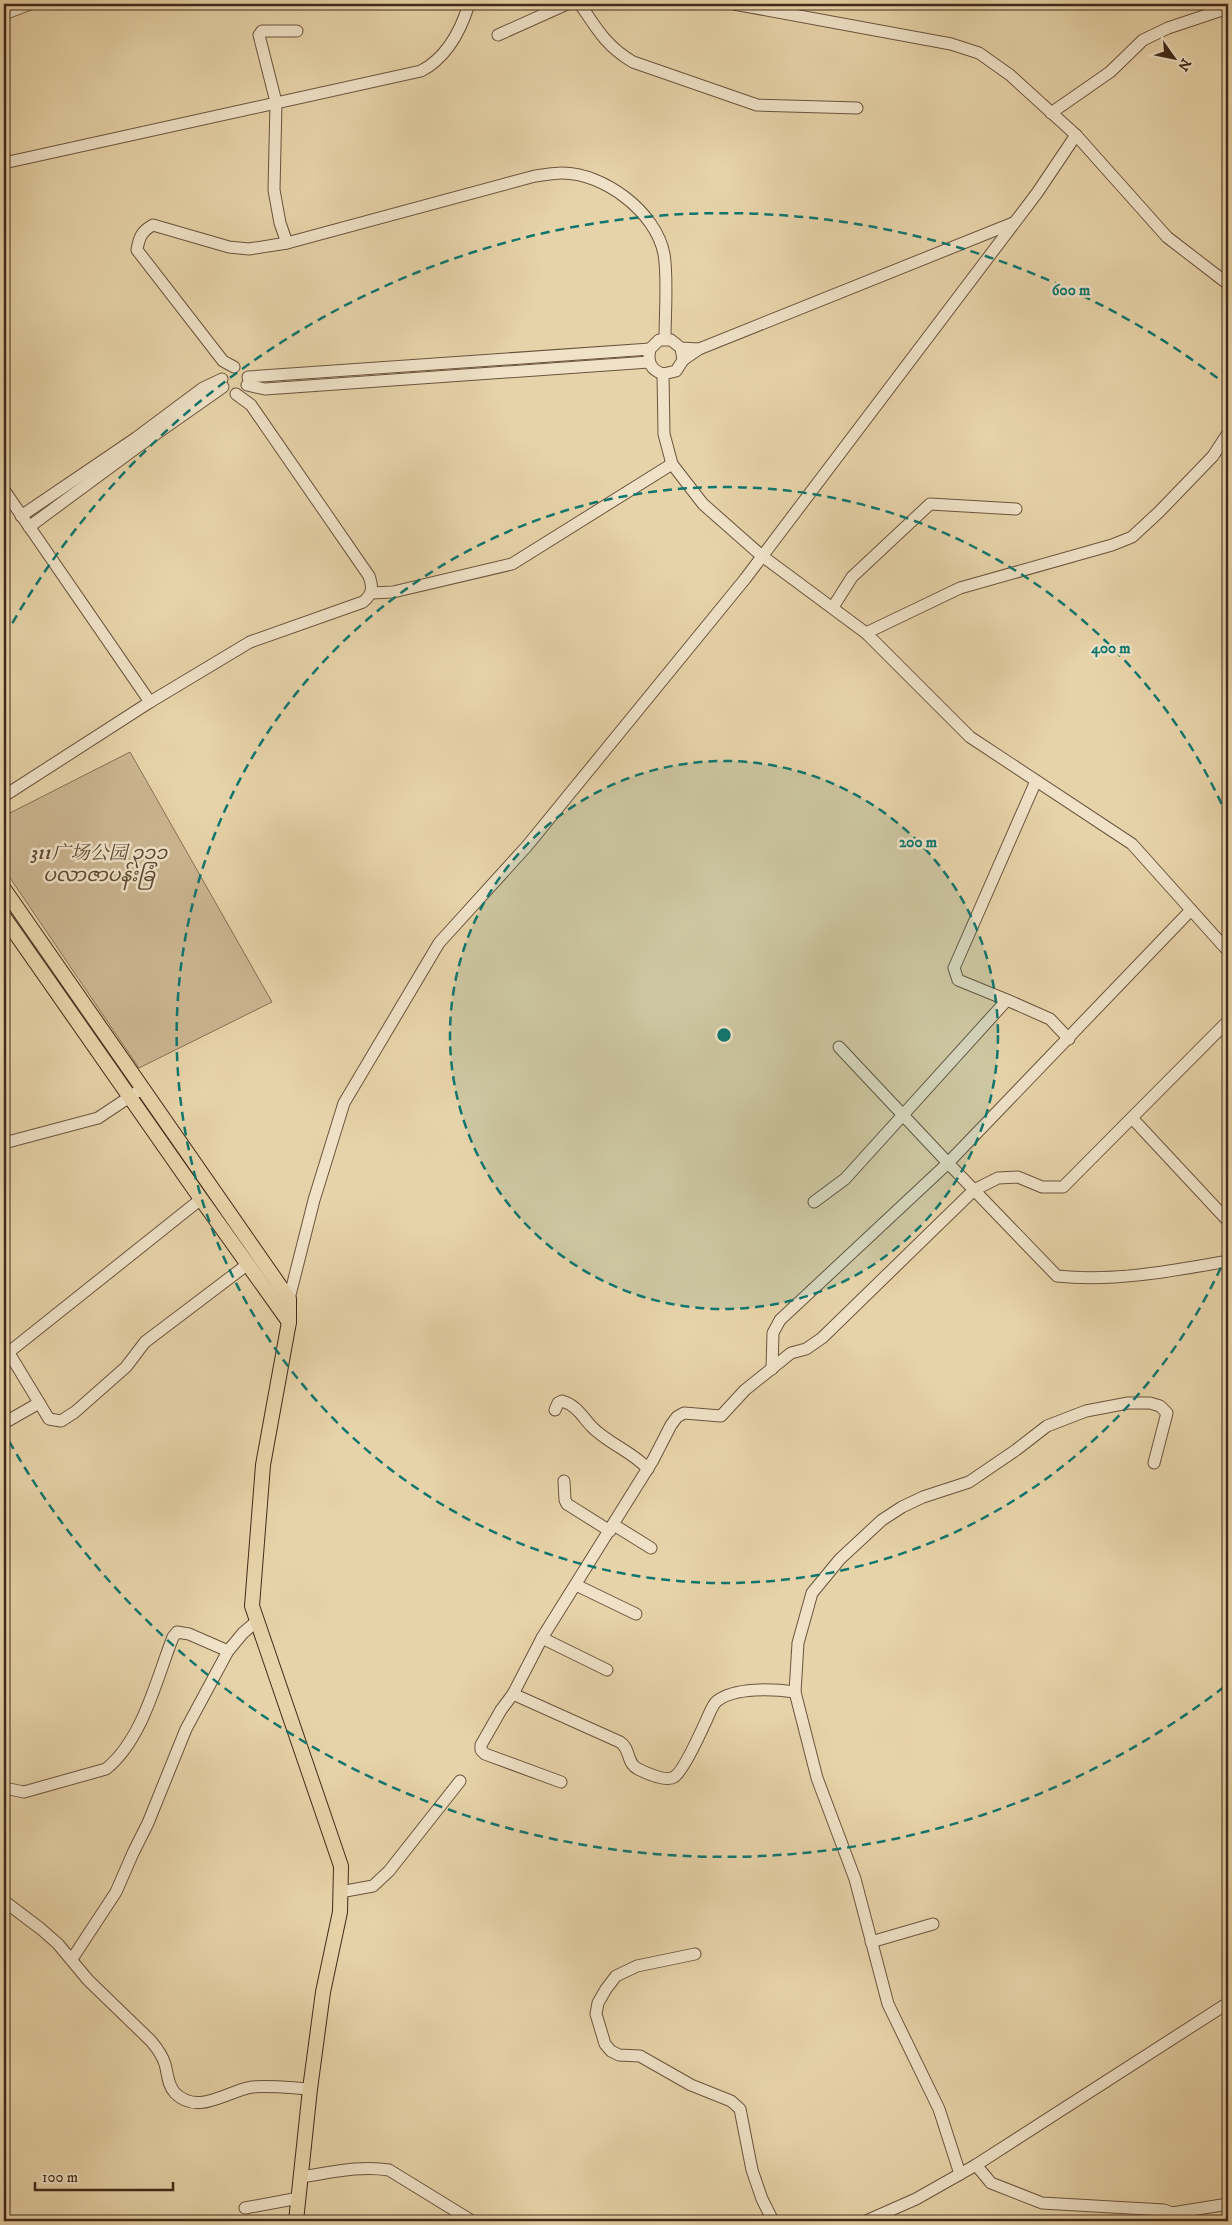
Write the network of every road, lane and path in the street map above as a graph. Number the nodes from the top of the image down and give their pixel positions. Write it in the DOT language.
graph roads {
  1 [pos="30,4"];
  2 [pos="469,4"];
  3 [pos="567,4"];
  4 [pos="580,4"];
  5 [pos="734,4"];
  6 [pos="1228,8"];
  7 [pos="4,14"];
  8 [pos="297,31"];
  9 [pos="498,35"];
  10 [pos="276,102"];
  11 [pos="857,108"];
  12 [pos="1051,113"];
  13 [pos="1076,135"];
  14 [pos="4,163"];
  15 [pos="1013,223"];
  16 [pos="287,243"];
  17 [pos="1228,284"];
  18 [pos="665,339"];
  19 [pos="681,348"];
  20 [pos="650,349"];
  21 [pos="699,349"];
  22 [pos="683,360"];
  23 [pos="649,362"];
  24 [pos="546,363"];
  25 [pos="225,373"];
  26 [pos="664,374"];
  27 [pos="244,386"];
  28 [pos="1228,433"];
  29 [pos="672,464"];
  30 [pos="4,490"];
  31 [pos="1016,510"];
  32 [pos="21,516"];
  33 [pos="29,528"];
  34 [pos="762,556"];
  35 [pos="371,593"];
  36 [pos="833,607"];
  37 [pos="866,633"];
  38 [pos="150,702"];
  39 [pos="1036,781"];
  40 [pos="4,796"];
  41 [pos="4,889"];
  42 [pos="1191,910"];
  43 [pos="4,917"];
  44 [pos="34,931"];
  45 [pos="21,941"];
  46 [pos="1228,951"];
  47 [pos="1007,1000"];
  48 [pos="88,1010"];
  49 [pos="75,1019"];
  50 [pos="1228,1021"];
  51 [pos="1069,1038"];
  52 [pos="839,1047"];
  53 [pos="143,1088"];
  54 [pos="130,1098"];
  55 [pos="904,1115"];
  56 [pos="1132,1118"];
  57 [pos="4,1143"];
  58 [pos="948,1162"];
  59 [pos="974,1190"];
  60 [pos="200,1199"];
  61 [pos="814,1202"];
  62 [pos="1228,1221"];
  63 [pos="1228,1261"];
  64 [pos="248,1264"];
  65 [pos="289,1299"];
  66 [pos="289,1322"];
  67 [pos="6,1354"];
  68 [pos="772,1369"];
  69 [pos="39,1403"];
  70 [pos="555,1410"];
  71 [pos="4,1423"];
  72 [pos="1154,1463"];
  73 [pos="648,1469"];
  74 [pos="564,1482"];
  75 [pos="612,1528"];
  76 [pos="651,1548"];
  77 [pos="576,1585"];
  78 [pos="636,1614"];
  79 [pos="257,1621"];
  80 [pos="542,1638"];
  81 [pos="228,1651"];
  82 [pos="607,1670"];
  83 [pos="795,1692"];
  84 [pos="513,1694"];
  85 [pos="460,1781"];
  86 [pos="561,1782"];
  87 [pos="4,1788"];
  88 [pos="340,1892"];
  89 [pos="4,1901"];
  90 [pos="933,1924"];
  91 [pos="871,1942"];
  92 [pos="695,1954"];
  93 [pos="72,1959"];
  94 [pos="1228,2003"];
  95 [pos="310,2089"];
  96 [pos="976,2165"];
  97 [pos="960,2174"];
  98 [pos="301,2177"];
  99 [pos="299,2198"];
  100 [pos="1228,2204"];
  101 [pos="245,2208"];
  102 [pos="1170,2217"];
  103 [pos="296,2221"];
  104 [pos="472,2221"];
  105 [pos="773,2221"];
  106 [pos="866,2221"];
  1 -- 7 [label="street"];
  2 -- 10 [label="street"];
  3 -- 9 [label="street"];
  4 -- 11 [label="street"];
  5 -- 12 [label="street"];
  6 -- 12 [label="street"];
  8 -- 10 [label="street"];
  10 -- 14 [label="street"];
  10 -- 16 [label="street"];
  12 -- 13 [label="street"];
  13 -- 15 [label="street"];
  13 -- 17 [label="street"];
  15 -- 21 [label="street"];
  15 -- 34 [label="street"];
  16 -- 18 [label="street"];
  16 -- 25 [label="street"];
  18 -- 19 [label="street"];
  18 -- 20 [label="street"];
  19 -- 21 [label="street"];
  19 -- 22 [label="street"];
  20 -- 23 [label="street"];
  20 -- 24 [label="street"];
  21 -- 22 [label="street"];
  22 -- 26 [label="street"];
  23 -- 24 [label="street"];
  23 -- 26 [label="street"];
  24 -- 27 [label="street"];
  25 -- 27 [label="street"];
  25 -- 27 [label="street"];
  25 -- 32 [label="street"];
  25 -- 33 [label="street"];
  26 -- 29 [label="street"];
  27 -- 35 [label="street"];
  28 -- 37 [label="street"];
  29 -- 34 [label="street"];
  29 -- 35 [label="street"];
  30 -- 32 [label="street"];
  31 -- 36 [label="street"];
  32 -- 33 [label="street"];
  33 -- 38 [label="street"];
  34 -- 36 [label="street"];
  34 -- 65 [label="street"];
  35 -- 38 [label="street"];
  36 -- 37 [label="street"];
  37 -- 39 [label="street"];
  38 -- 40 [label="street"];
  39 -- 42 [label="street"];
  39 -- 47 [label="street"];
  41 -- 44 [label="main road"];
  42 -- 46 [label="street"];
  42 -- 51 [label="street"];
  43 -- 45 [label="main road"];
  44 -- 45 [label="main road"];
  44 -- 48 [label="main road"];
  45 -- 49 [label="main road"];
  47 -- 51 [label="street"];
  47 -- 55 [label="street"];
  48 -- 49 [label="main road"];
  48 -- 53 [label="main road"];
  49 -- 54 [label="main road"];
  50 -- 56 [label="street"];
  51 -- 58 [label="street"];
  52 -- 55 [label="street"];
  53 -- 54 [label="street"];
  53 -- 65 [label="main road"];
  54 -- 57 [label="street"];
  54 -- 60 [label="main road"];
  55 -- 58 [label="street"];
  55 -- 61 [label="street"];
  56 -- 59 [label="street"];
  56 -- 62 [label="street"];
  58 -- 59 [label="street"];
  58 -- 68 [label="street"];
  59 -- 63 [label="street"];
  59 -- 68 [label="street"];
  60 -- 64 [label="main road"];
  60 -- 67 [label="street"];
  64 -- 66 [label="main road"];
  64 -- 69 [label="street"];
  65 -- 66 [label="main road"];
  66 -- 79 [label="main road"];
  67 -- 69 [label="street"];
  68 -- 73 [label="street"];
  69 -- 71 [label="street"];
  70 -- 73 [label="street"];
  72 -- 83 [label="street"];
  73 -- 75 [label="street"];
  74 -- 75 [label="street"];
  75 -- 76 [label="street"];
  75 -- 77 [label="street"];
  77 -- 78 [label="street"];
  77 -- 80 [label="street"];
  79 -- 81 [label="street"];
  79 -- 88 [label="main road"];
  80 -- 82 [label="street"];
  80 -- 84 [label="street"];
  81 -- 87 [label="street"];
  81 -- 93 [label="street"];
  83 -- 84 [label="street"];
  83 -- 91 [label="street"];
  84 -- 86 [label="street"];
  85 -- 88 [label="street"];
  88 -- 95 [label="main road"];
  89 -- 93 [label="street"];
  90 -- 91 [label="street"];
  91 -- 97 [label="street"];
  92 -- 105 [label="street"];
  93 -- 95 [label="street"];
  94 -- 96 [label="street"];
  95 -- 98 [label="main road"];
  96 -- 97 [label="street"];
  96 -- 102 [label="street"];
  97 -- 106 [label="street"];
  98 -- 99 [label="main road"];
  98 -- 104 [label="street"];
  99 -- 101 [label="street"];
  99 -- 103 [label="main road"];
  100 -- 102 [label="street"];
}
